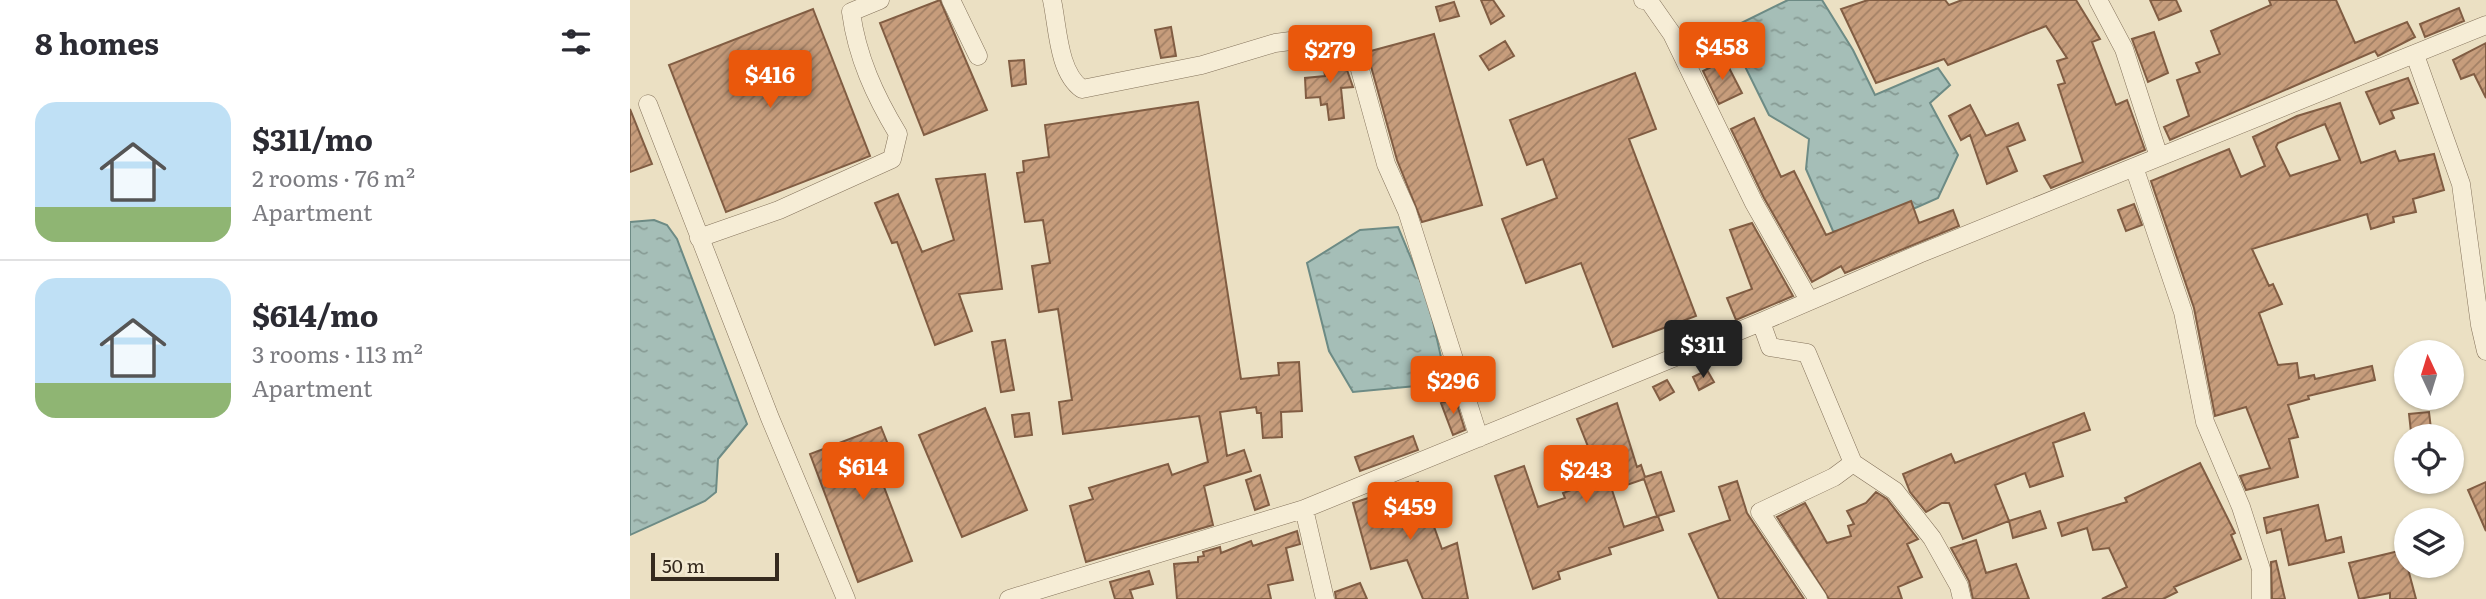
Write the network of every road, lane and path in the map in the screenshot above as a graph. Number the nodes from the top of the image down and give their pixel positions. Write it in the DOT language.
graph roads {
  1 [pos="880,0"];
  2 [pos="951,0"];
  3 [pos="1052,0"];
  4 [pos="1643,0"];
  5 [pos="2098,0"];
  6 [pos="2486,25"];
  7 [pos="2415,55"];
  8 [pos="978,56"];
  9 [pos="648,104"];
  10 [pos="2159,157"];
  11 [pos="2134,167"];
  12 [pos="699,238"];
  13 [pos="1809,300"];
  14 [pos="1761,322"];
  15 [pos="2483,324"];
  16 [pos="2486,351"];
  17 [pos="1479,438"];
  18 [pos="1853,463"];
  19 [pos="1304,509"];
  20 [pos="846,599"];
  21 [pos="1009,599"];
  22 [pos="1325,599"];
  23 [pos="1818,599"];
  24 [pos="1962,599"];
  25 [pos="2261,599"];
  1 -- 12 [label="street"];
  2 -- 8 [label="street"];
  3 -- 17 [label="street"];
  4 -- 13 [label="street"];
  5 -- 10 [label="street"];
  6 -- 7 [label="street"];
  7 -- 10 [label="street"];
  7 -- 15 [label="street"];
  9 -- 12 [label="street"];
  10 -- 11 [label="street"];
  11 -- 13 [label="street"];
  11 -- 25 [label="street"];
  12 -- 20 [label="street"];
  13 -- 14 [label="street"];
  14 -- 17 [label="street"];
  14 -- 18 [label="street"];
  15 -- 16 [label="street"];
  17 -- 19 [label="street"];
  18 -- 23 [label="street"];
  18 -- 24 [label="street"];
  19 -- 21 [label="street"];
  19 -- 22 [label="street"];
}
